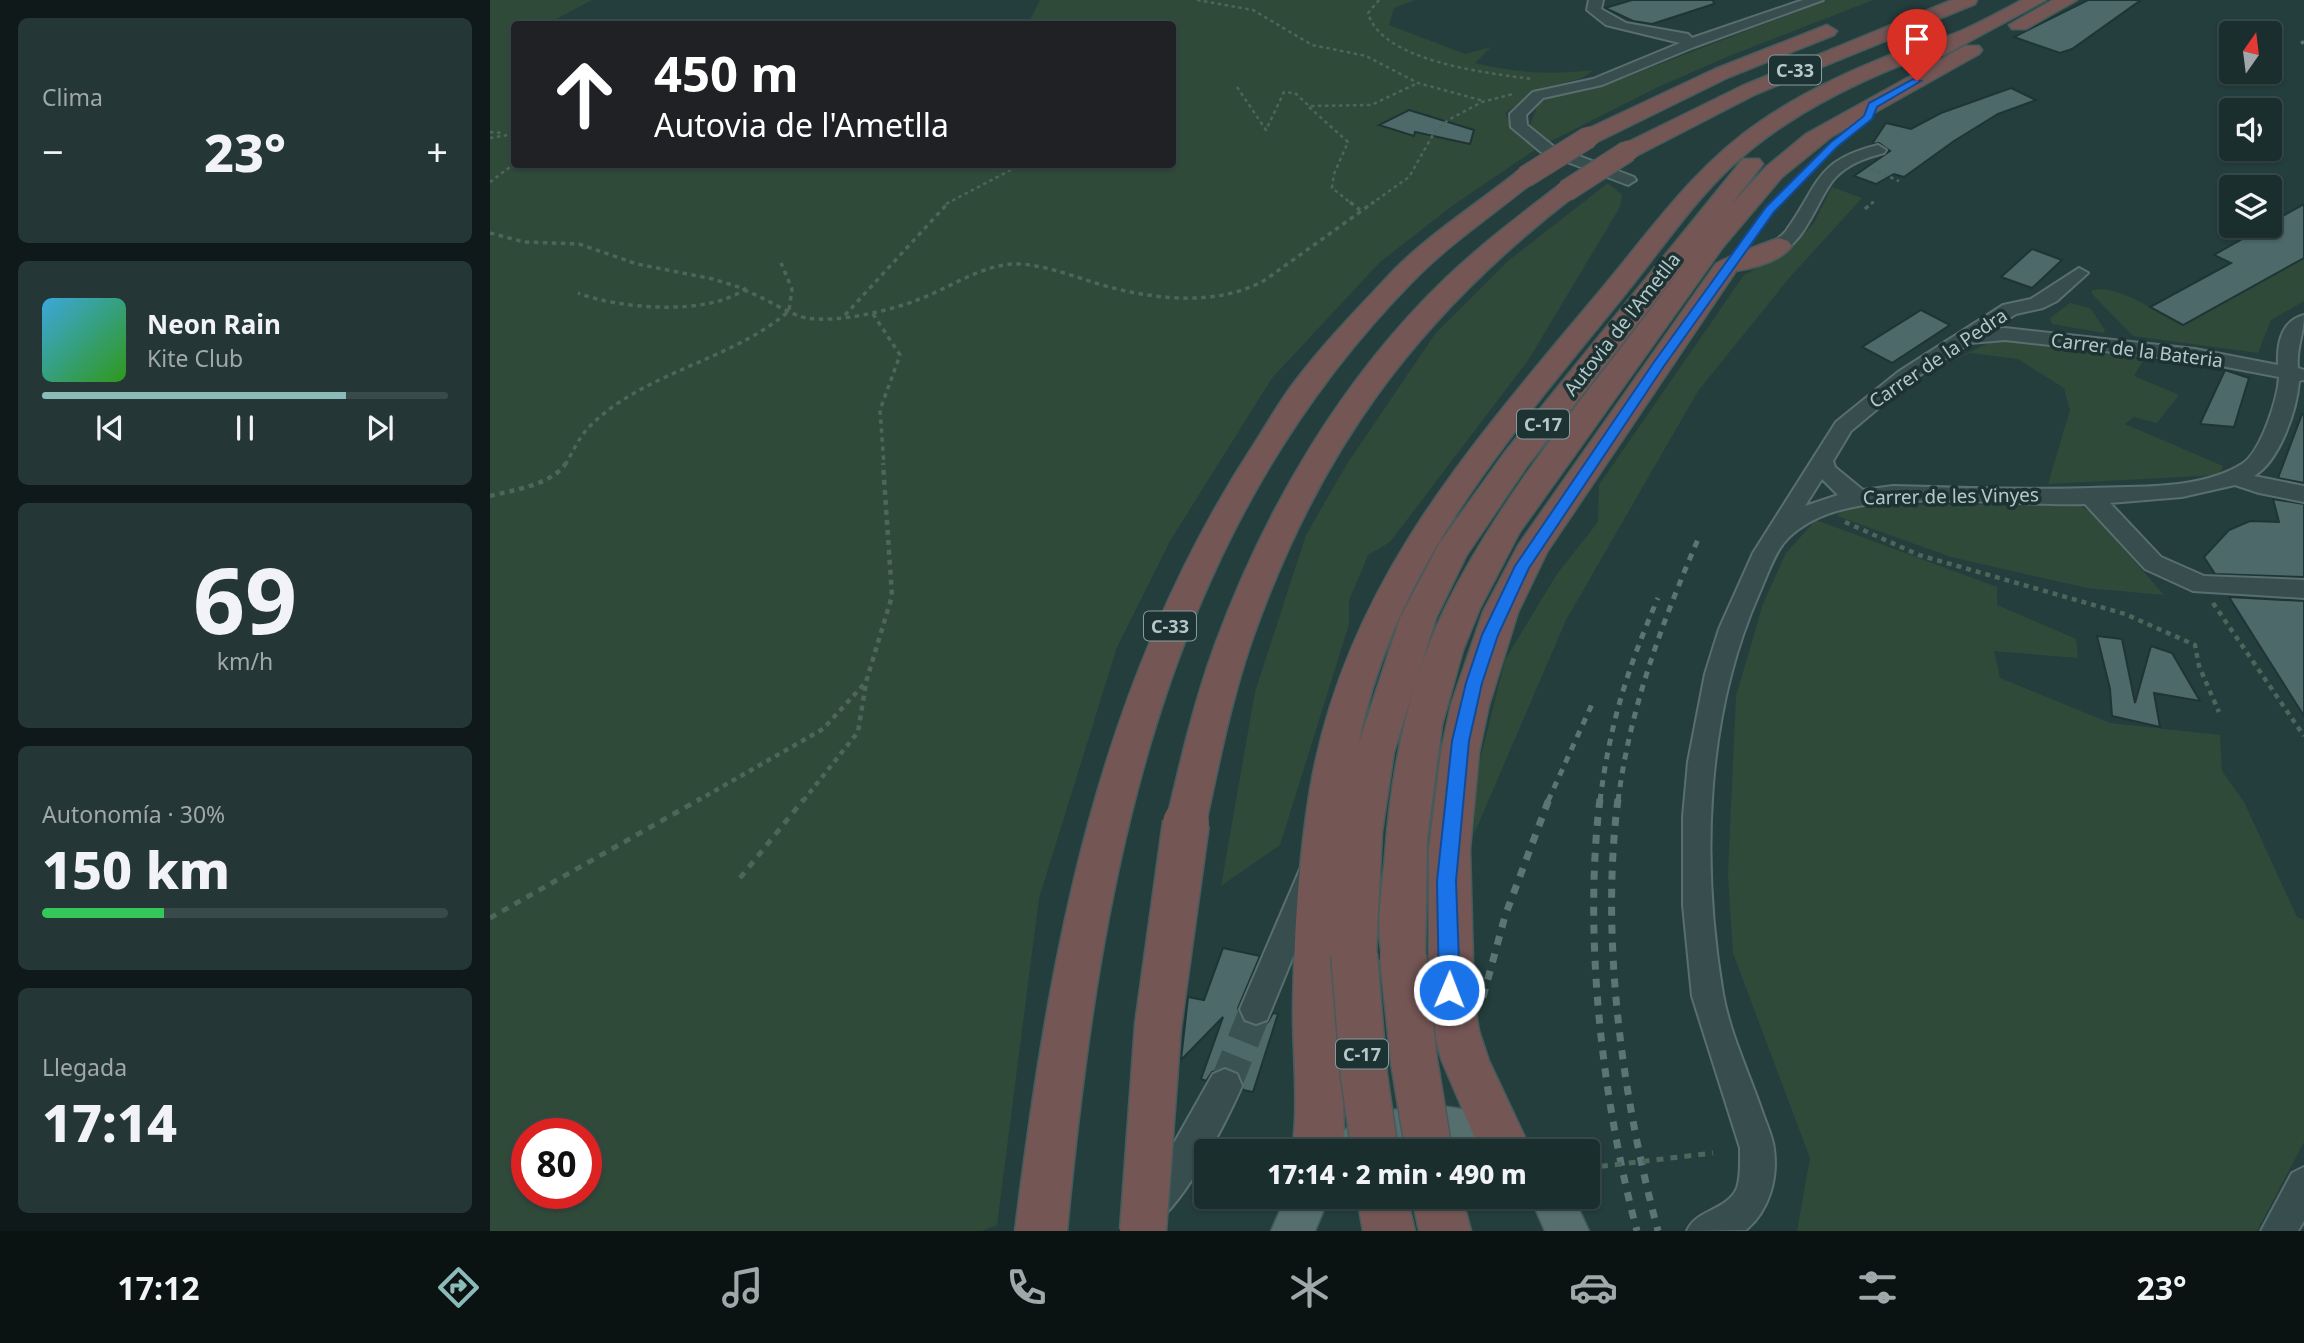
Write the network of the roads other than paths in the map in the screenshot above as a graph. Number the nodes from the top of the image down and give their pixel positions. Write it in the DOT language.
graph roads {
  1 [pos="1596,0"];
  2 [pos="1816,0"];
  3 [pos="1968,0"];
  4 [pos="2038,0"];
  5 [pos="2068,0"];
  6 [pos="1846,23"];
  7 [pos="1958,38"];
  8 [pos="1689,44"];
  9 [pos="1873,105"];
  10 [pos="1878,150"];
  11 [pos="1628,180"];
  12 [pos="1763,234"];
  13 [pos="2079,273"];
  14 [pos="2036,304"];
  15 [pos="2304,321"];
  16 [pos="1969,337"];
  17 [pos="2062,341"];
  18 [pos="2295,374"];
  19 [pos="2281,409"];
  20 [pos="2304,412"];
  21 [pos="1821,460"];
  22 [pos="2236,477"];
  23 [pos="2304,494"];
  24 [pos="2090,495"];
  25 [pos="1858,497"];
  26 [pos="1810,498"];
  27 [pos="2304,589"];
  28 [pos="1319,860"];
  29 [pos="1256,1009"];
  30 [pos="1225,1086"];
  31 [pos="1319,1139"];
  32 [pos="1369,1139"];
  33 [pos="1373,1139"];
  34 [pos="1427,1139"];
  35 [pos="1484,1139"];
  36 [pos="1501,1139"];
  37 [pos="2304,1185"];
  38 [pos="1384,1209"];
  39 [pos="1440,1209"];
  40 [pos="1557,1209"];
  41 [pos="1043,1211"];
  42 [pos="1725,1228"];
  43 [pos="1129,1231"];
  44 [pos="1143,1231"];
  45 [pos="1389,1231"];
  46 [pos="1446,1231"];
  47 [pos="1567,1231"];
  48 [pos="2279,1231"];
  1 -- 8 [label="street"];
  2 -- 8 [label="street"];
  3 -- 44 [label="highway, C-33, bridge"];
  4 -- 7 [label="highway, Autovia de l'Ametlla / C-17"];
  5 -- 9 [label="highway, Autovia de l'Ametlla / C-17"];
  6 -- 41 [label="highway, C-33, bridge"];
  7 -- 28 [label="highway"];
  7 -- 33 [label="highway, Autovia de l'Ametlla / C-17, bridge"];
  8 -- 11 [label="street"];
  9 -- 12 [label="highway"];
  9 -- 34 [label="highway, Autovia de l'Ametlla / C-17, bridge"];
  10 -- 12 [label="street"];
  12 -- 36 [label="highway"];
  13 -- 14 [label="street, Carrer de la Pedra"];
  14 -- 16 [label="street, Carrer de la Pedra"];
  14 -- 17 [label="street, Carrer de la Pedra"];
  15 -- 18 [label="street, Carrer de les Vinyes"];
  16 -- 17 [label="street, Carrer de la Bateria"];
  16 -- 21 [label="street, Carrer de la Pedra"];
  17 -- 18 [label="street, Carrer de la Bateria"];
  18 -- 19 [label="street, Carrer de les Vinyes"];
  19 -- 20 [label="street"];
  19 -- 22 [label="street, Carrer de les Vinyes"];
  21 -- 25 [label="street"];
  21 -- 26 [label="street, Carrer de la Pedra"];
  22 -- 23 [label="street"];
  22 -- 24 [label="street, Carrer de les Vinyes"];
  24 -- 25 [label="street, Carrer de les Vinyes"];
  24 -- 27 [label="street"];
  25 -- 26 [label="street, Carrer de les Vinyes"];
  26 -- 42 [label="street, Carrer de les Vinyes"];
  28 -- 29 [label="street"];
  28 -- 31 [label="highway"];
  30 -- 43 [label="street"];
  32 -- 35 [label="main road"];
  37 -- 48 [label="street"];
  38 -- 45 [label="highway"];
  39 -- 46 [label="highway"];
  40 -- 47 [label="main road"];
}
